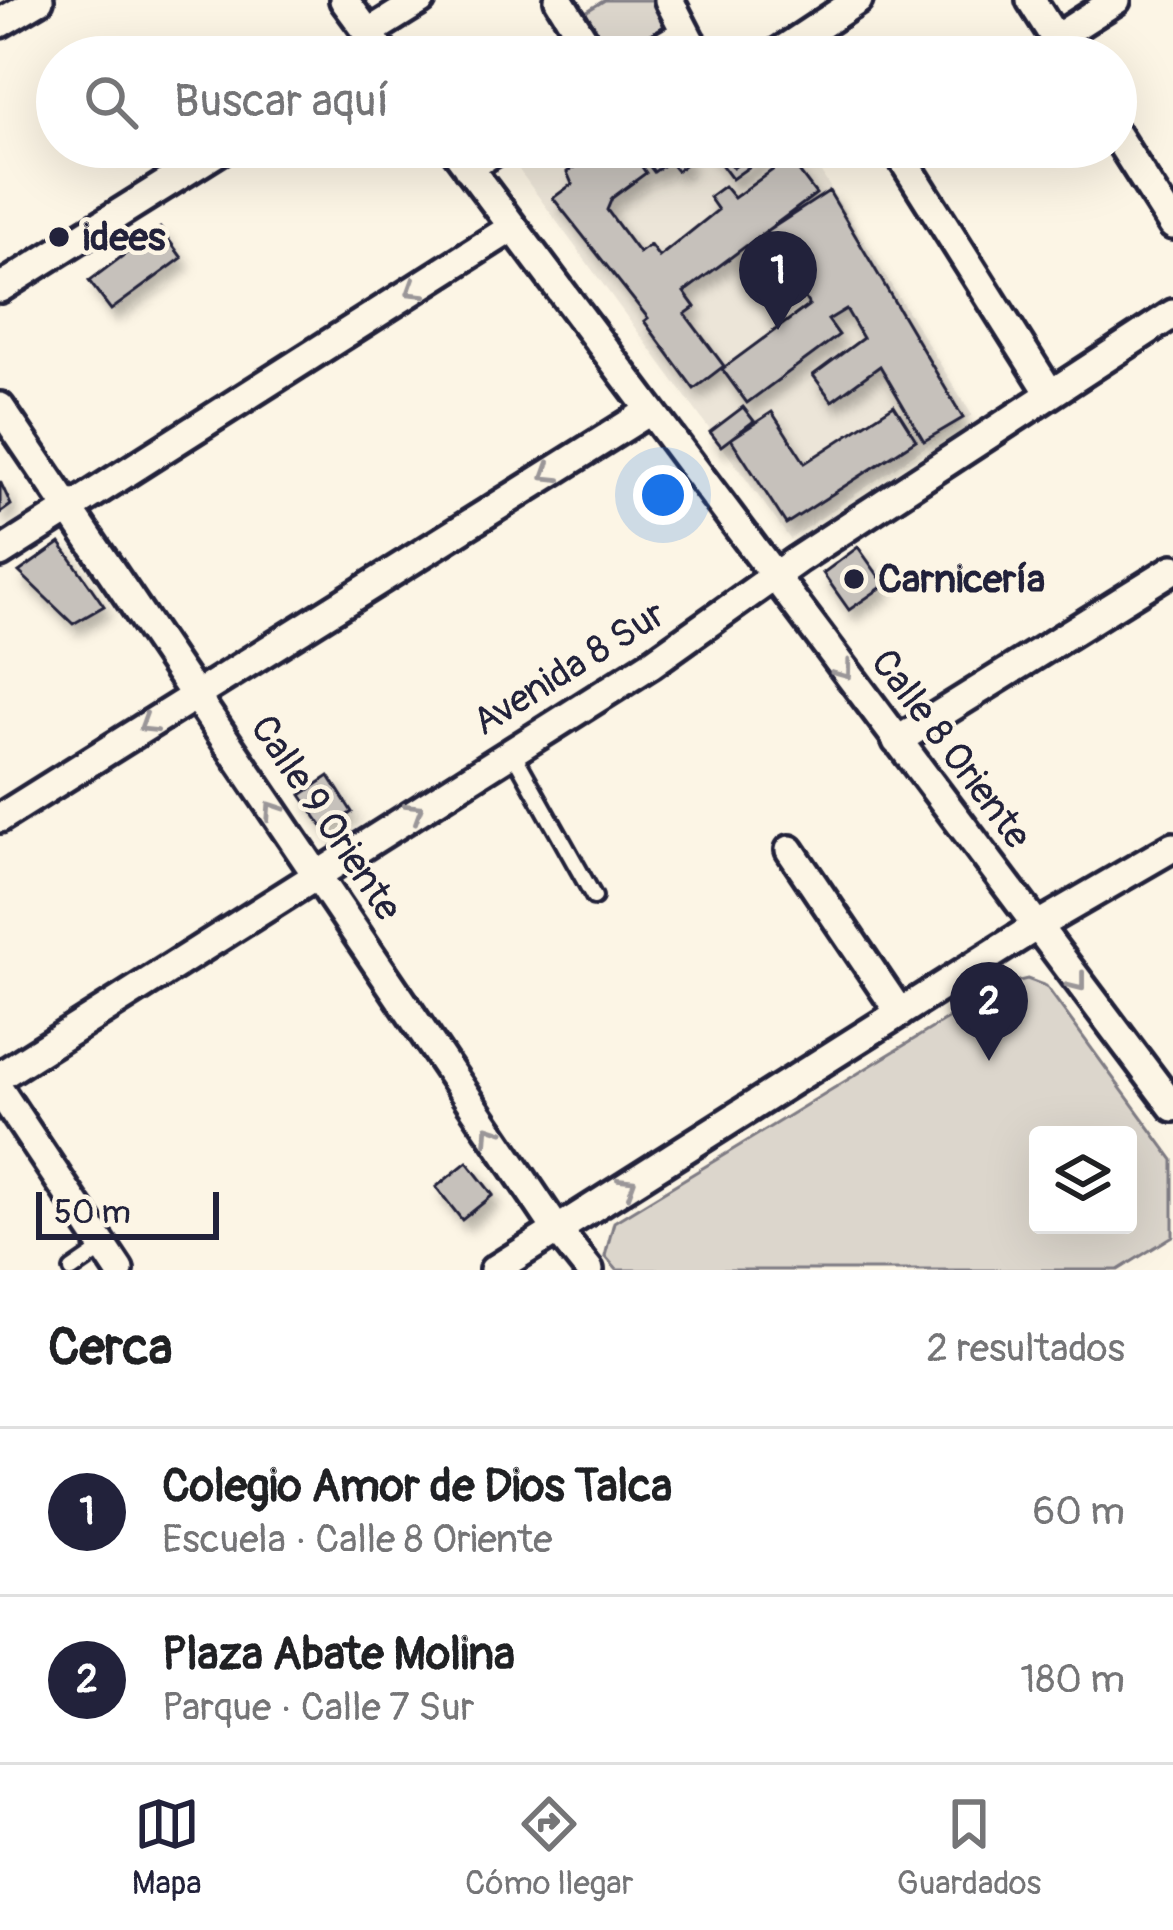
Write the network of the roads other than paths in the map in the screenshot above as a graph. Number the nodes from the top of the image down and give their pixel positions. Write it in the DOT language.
graph roads {
  1 [pos="39,0"];
  2 [pos="344,0"];
  3 [pos="559,0"];
  4 [pos="669,0"];
  5 [pos="1031,0"];
  6 [pos="1116,0"];
  7 [pos="411,2"];
  8 [pos="853,2"];
  9 [pos="0,23"];
  10 [pos="367,36"];
  11 [pos="385,36"];
  12 [pos="581,36"];
  13 [pos="690,36"];
  14 [pos="803,36"];
  15 [pos="1054,36"];
  16 [pos="1075,36"];
  17 [pos="191,168"];
  18 [pos="468,168"];
  19 [pos="908,168"];
  20 [pos="1137,168"];
  21 [pos="1173,226"];
  22 [pos="513,227"];
  23 [pos="0,288"];
  24 [pos="1173,314"];
  25 [pos="1050,393"];
  26 [pos="0,407"];
  27 [pos="648,412"];
  28 [pos="68,509"];
  29 [pos="0,553"];
  30 [pos="1173,569"];
  31 [pos="774,578"];
  32 [pos="196,694"];
  33 [pos="897,740"];
  34 [pos="512,751"];
  35 [pos="0,818"];
  36 [pos="1173,848"];
  37 [pos="790,850"];
  38 [pos="315,873"];
  39 [pos="594,897"];
  40 [pos="1035,927"];
  41 [pos="900,1013"];
  42 [pos="0,1076"];
  43 [pos="0,1091"];
  44 [pos="1173,1107"];
  45 [pos="557,1230"];
  46 [pos="112,1259"];
  47 [pos="72,1270"];
  48 [pos="494,1270"];
  49 [pos="590,1270"];
  1 -- 9 [label="street"];
  2 -- 10 [label="street"];
  3 -- 12 [label="street"];
  4 -- 13 [label="street"];
  5 -- 15 [label="street"];
  6 -- 16 [label="street"];
  7 -- 11 [label="street"];
  8 -- 14 [label="street"];
  17 -- 23 [label="street"];
  18 -- 22 [label="street, Calle 8 Oriente"];
  19 -- 25 [label="street"];
  20 -- 21 [label="street"];
  22 -- 27 [label="street, Calle 8 Oriente"];
  22 -- 28 [label="street, one-way"];
  24 -- 25 [label="street, Avenida 8 Sur"];
  25 -- 31 [label="street, Avenida 8 Sur"];
  26 -- 28 [label="street, Calle 9 Oriente"];
  27 -- 31 [label="street, Calle 8 Oriente"];
  27 -- 32 [label="street, one-way"];
  28 -- 29 [label="street"];
  28 -- 32 [label="street, Calle 9 Oriente"];
  30 -- 33 [label="street"];
  31 -- 33 [label="street, Calle 8 Oriente, one-way"];
  31 -- 34 [label="street, Avenida 8 Sur"];
  32 -- 35 [label="street, one-way"];
  38 -- 32 [label="street, Calle 9 Oriente, one-way"];
  33 -- 40 [label="street, Calle 8 Oriente"];
  38 -- 34 [label="street, Avenida 8 Sur, one-way"];
  34 -- 39 [label="lane"];
  36 -- 40 [label="street"];
  37 -- 41 [label="street"];
  38 -- 42 [label="street, Avenida 8 Sur"];
  45 -- 38 [label="street, Calle 9 Oriente, one-way"];
  40 -- 41 [label="street"];
  40 -- 44 [label="street, Calle 8 Oriente, one-way"];
  45 -- 41 [label="street, one-way"];
  43 -- 46 [label="street"];
  45 -- 48 [label="street"];
  45 -- 49 [label="street, Calle 9 Oriente"];
  46 -- 47 [label="lane"];
}
